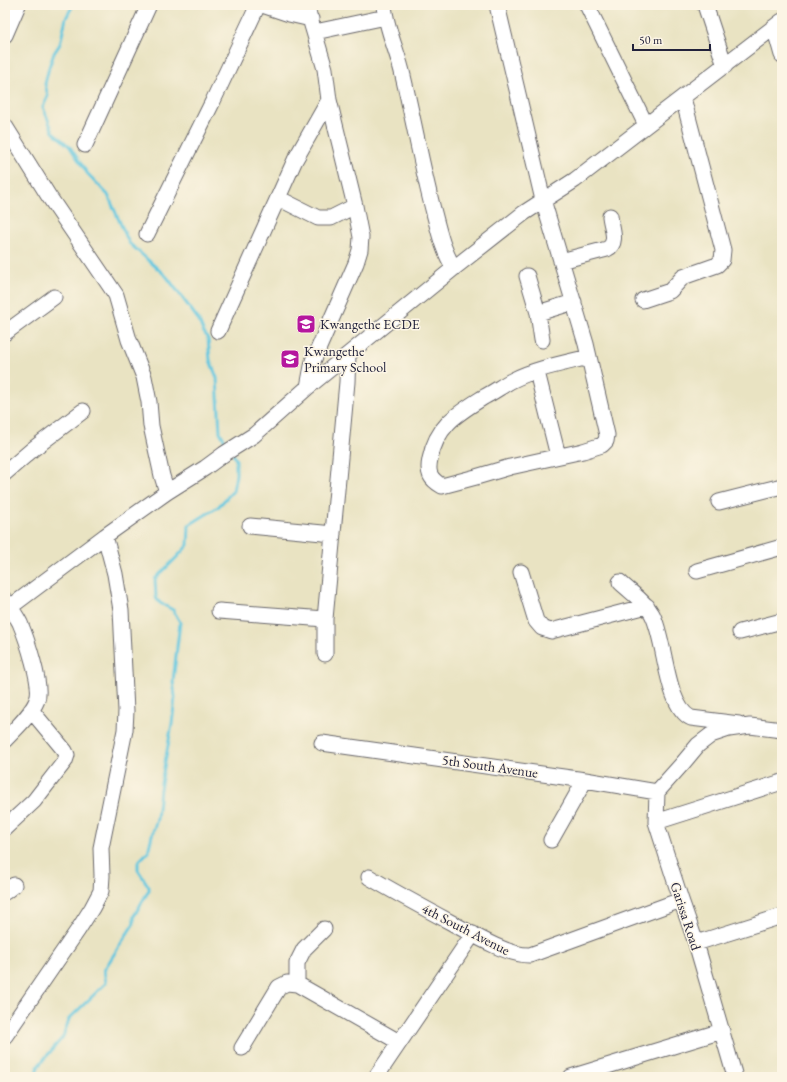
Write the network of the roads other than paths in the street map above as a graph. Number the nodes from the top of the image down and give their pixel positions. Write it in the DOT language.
graph roads {
  1 [pos="18,5"];
  2 [pos="149,5"];
  3 [pos="258,5"];
  4 [pos="262,5"];
  5 [pos="306,5"];
  6 [pos="497,5"];
  7 [pos="587,5"];
  8 [pos="705,5"];
  9 [pos="385,11"];
  10 [pos="778,24"];
  11 [pos="313,26"];
  12 [pos="5,35"];
  13 [pos="782,55"];
  14 [pos="725,66"];
  15 [pos="683,98"];
  16 [pos="329,100"];
  17 [pos="5,126"];
  18 [pos="646,126"];
  19 [pos="85,145"];
  20 [pos="278,198"];
  21 [pos="543,200"];
  22 [pos="355,206"];
  23 [pos="610,216"];
  24 [pos="147,234"];
  25 [pos="562,261"];
  26 [pos="454,268"];
  27 [pos="527,276"];
  28 [pos="54,297"];
  29 [pos="643,300"];
  30 [pos="574,302"];
  31 [pos="538,313"];
  32 [pos="218,331"];
  33 [pos="5,333"];
  34 [pos="542,340"];
  35 [pos="348,355"];
  36 [pos="589,357"];
  37 [pos="537,372"];
  38 [pos="308,387"];
  39 [pos="83,411"];
  40 [pos="558,456"];
  41 [pos="5,473"];
  42 [pos="782,486"];
  43 [pos="167,492"];
  44 [pos="719,502"];
  45 [pos="250,526"];
  46 [pos="333,534"];
  47 [pos="105,536"];
  48 [pos="782,547"];
  49 [pos="521,572"];
  50 [pos="697,572"];
  51 [pos="620,582"];
  52 [pos="7,606"];
  53 [pos="647,606"];
  54 [pos="219,611"];
  55 [pos="325,619"];
  56 [pos="782,621"];
  57 [pos="740,632"];
  58 [pos="325,654"];
  59 [pos="31,710"];
  60 [pos="750,726"];
  61 [pos="782,730"];
  62 [pos="5,740"];
  63 [pos="322,743"];
  64 [pos="586,780"];
  65 [pos="782,782"];
  66 [pos="657,792"];
  67 [pos="656,822"];
  68 [pos="5,828"];
  69 [pos="551,840"];
  70 [pos="369,877"];
  71 [pos="681,900"];
  72 [pos="782,916"];
  73 [pos="324,929"];
  74 [pos="473,934"];
  75 [pos="696,943"];
  76 [pos="297,984"];
  77 [pos="722,1031"];
  78 [pos="5,1036"];
  79 [pos="399,1042"];
  80 [pos="242,1048"];
  81 [pos="376,1077"];
  82 [pos="571,1077"];
  83 [pos="735,1077"];
  1 -- 12 [label="street"];
  2 -- 19 [label="street"];
  3 -- 24 [label="street"];
  4 -- 11 [label="street"];
  5 -- 11 [label="street"];
  6 -- 21 [label="street"];
  7 -- 18 [label="street"];
  8 -- 14 [label="street"];
  9 -- 11 [label="street"];
  9 -- 26 [label="street"];
  10 -- 13 [label="street"];
  10 -- 14 [label="street"];
  11 -- 16 [label="street"];
  14 -- 15 [label="street"];
  15 -- 18 [label="street"];
  15 -- 29 [label="street"];
  16 -- 20 [label="street"];
  16 -- 22 [label="street"];
  17 -- 43 [label="street"];
  18 -- 21 [label="street"];
  20 -- 22 [label="street"];
  20 -- 32 [label="street"];
  21 -- 25 [label="street"];
  21 -- 26 [label="street"];
  22 -- 38 [label="street"];
  23 -- 25 [label="street"];
  25 -- 30 [label="street"];
  26 -- 35 [label="street"];
  27 -- 31 [label="street"];
  28 -- 33 [label="street"];
  30 -- 31 [label="street"];
  30 -- 36 [label="street"];
  31 -- 34 [label="street"];
  35 -- 38 [label="street"];
  35 -- 46 [label="street"];
  36 -- 37 [label="street"];
  36 -- 40 [label="street"];
  37 -- 40 [label="street"];
  37 -- 40 [label="street"];
  38 -- 43 [label="street"];
  39 -- 41 [label="street"];
  42 -- 44 [label="street"];
  43 -- 47 [label="street"];
  45 -- 46 [label="street"];
  46 -- 55 [label="street"];
  47 -- 52 [label="street"];
  47 -- 78 [label="street"];
  48 -- 50 [label="street"];
  49 -- 53 [label="street"];
  51 -- 53 [label="street"];
  52 -- 59 [label="street"];
  53 -- 60 [label="street"];
  54 -- 55 [label="street"];
  55 -- 58 [label="street"];
  56 -- 57 [label="street"];
  59 -- 62 [label="street"];
  59 -- 68 [label="street"];
  60 -- 61 [label="street"];
  60 -- 66 [label="street"];
  63 -- 64 [label="street, 5th South Avenue"];
  64 -- 66 [label="street, 5th South Avenue"];
  64 -- 69 [label="street"];
  65 -- 67 [label="street"];
  66 -- 67 [label="street, Garissa Road"];
  67 -- 71 [label="street, Garissa Road"];
  70 -- 74 [label="street, 4th South Avenue"];
  71 -- 74 [label="street, 4th South Avenue"];
  71 -- 75 [label="street, Garissa Road"];
  72 -- 75 [label="street"];
  73 -- 76 [label="street"];
  74 -- 79 [label="street"];
  75 -- 77 [label="street, Garissa Road"];
  76 -- 79 [label="street"];
  76 -- 80 [label="street"];
  77 -- 82 [label="street"];
  77 -- 83 [label="street, Garissa Road"];
  79 -- 81 [label="street"];
}
